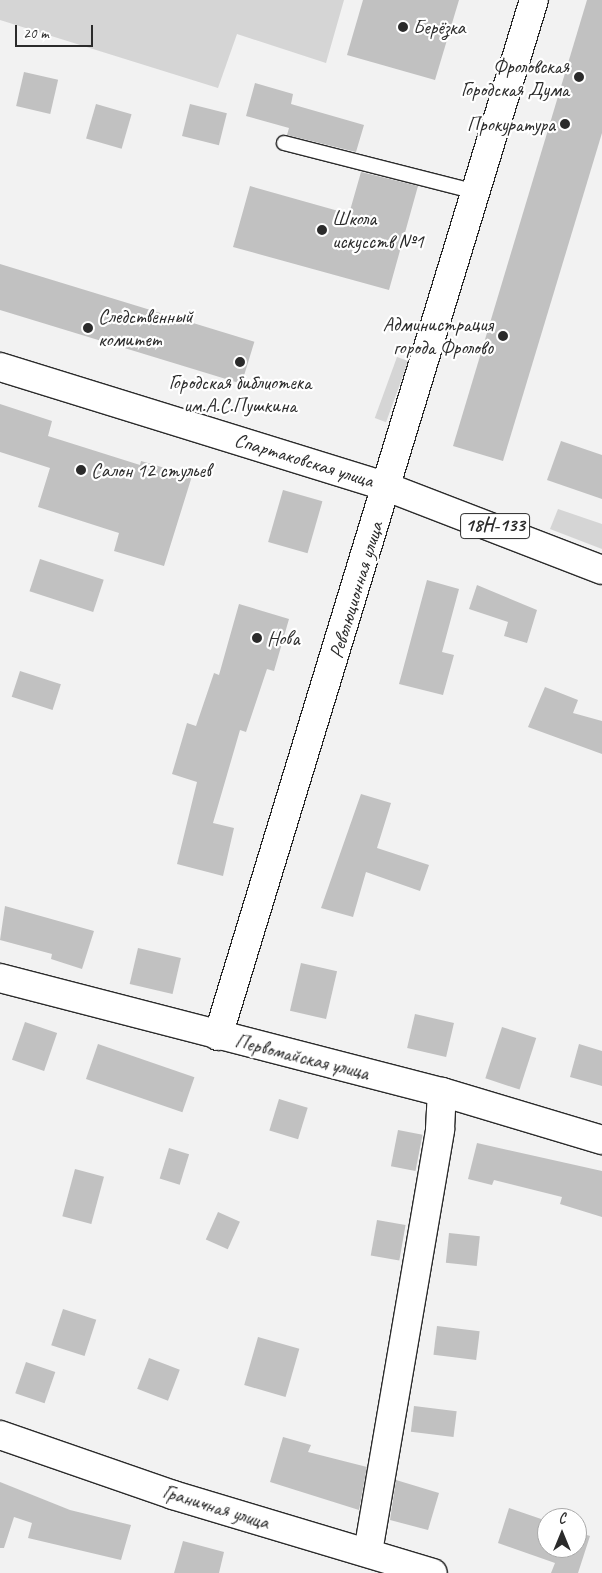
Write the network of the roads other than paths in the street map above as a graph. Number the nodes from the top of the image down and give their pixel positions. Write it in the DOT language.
graph roads {
  1 [pos="534,0"];
  2 [pos="284,143"];
  3 [pos="476,192"];
  4 [pos="0,367"];
  5 [pos="387,486"];
  6 [pos="602,570"];
  7 [pos="0,978"];
  8 [pos="218,1036"];
  9 [pos="442,1092"];
  10 [pos="602,1140"];
  11 [pos="0,1435"];
  12 [pos="368,1552"];
  13 [pos="433,1573"];
  1 -- 3 [label="street, Революционная улица"];
  2 -- 3 [label="lane"];
  3 -- 5 [label="street, Революционная улица"];
  4 -- 5 [label="street, Спартаковская улица / 18Н-133"];
  5 -- 6 [label="street, Спартаковская улица / 18Н-133"];
  5 -- 8 [label="street, Революционная улица"];
  7 -- 8 [label="street, Первомайская улица"];
  8 -- 9 [label="street, Первомайская улица"];
  9 -- 10 [label="street, Первомайская улица"];
  9 -- 12 [label="street"];
  11 -- 12 [label="street, Граничная улица"];
  12 -- 13 [label="street, Граничная улица"];
}
